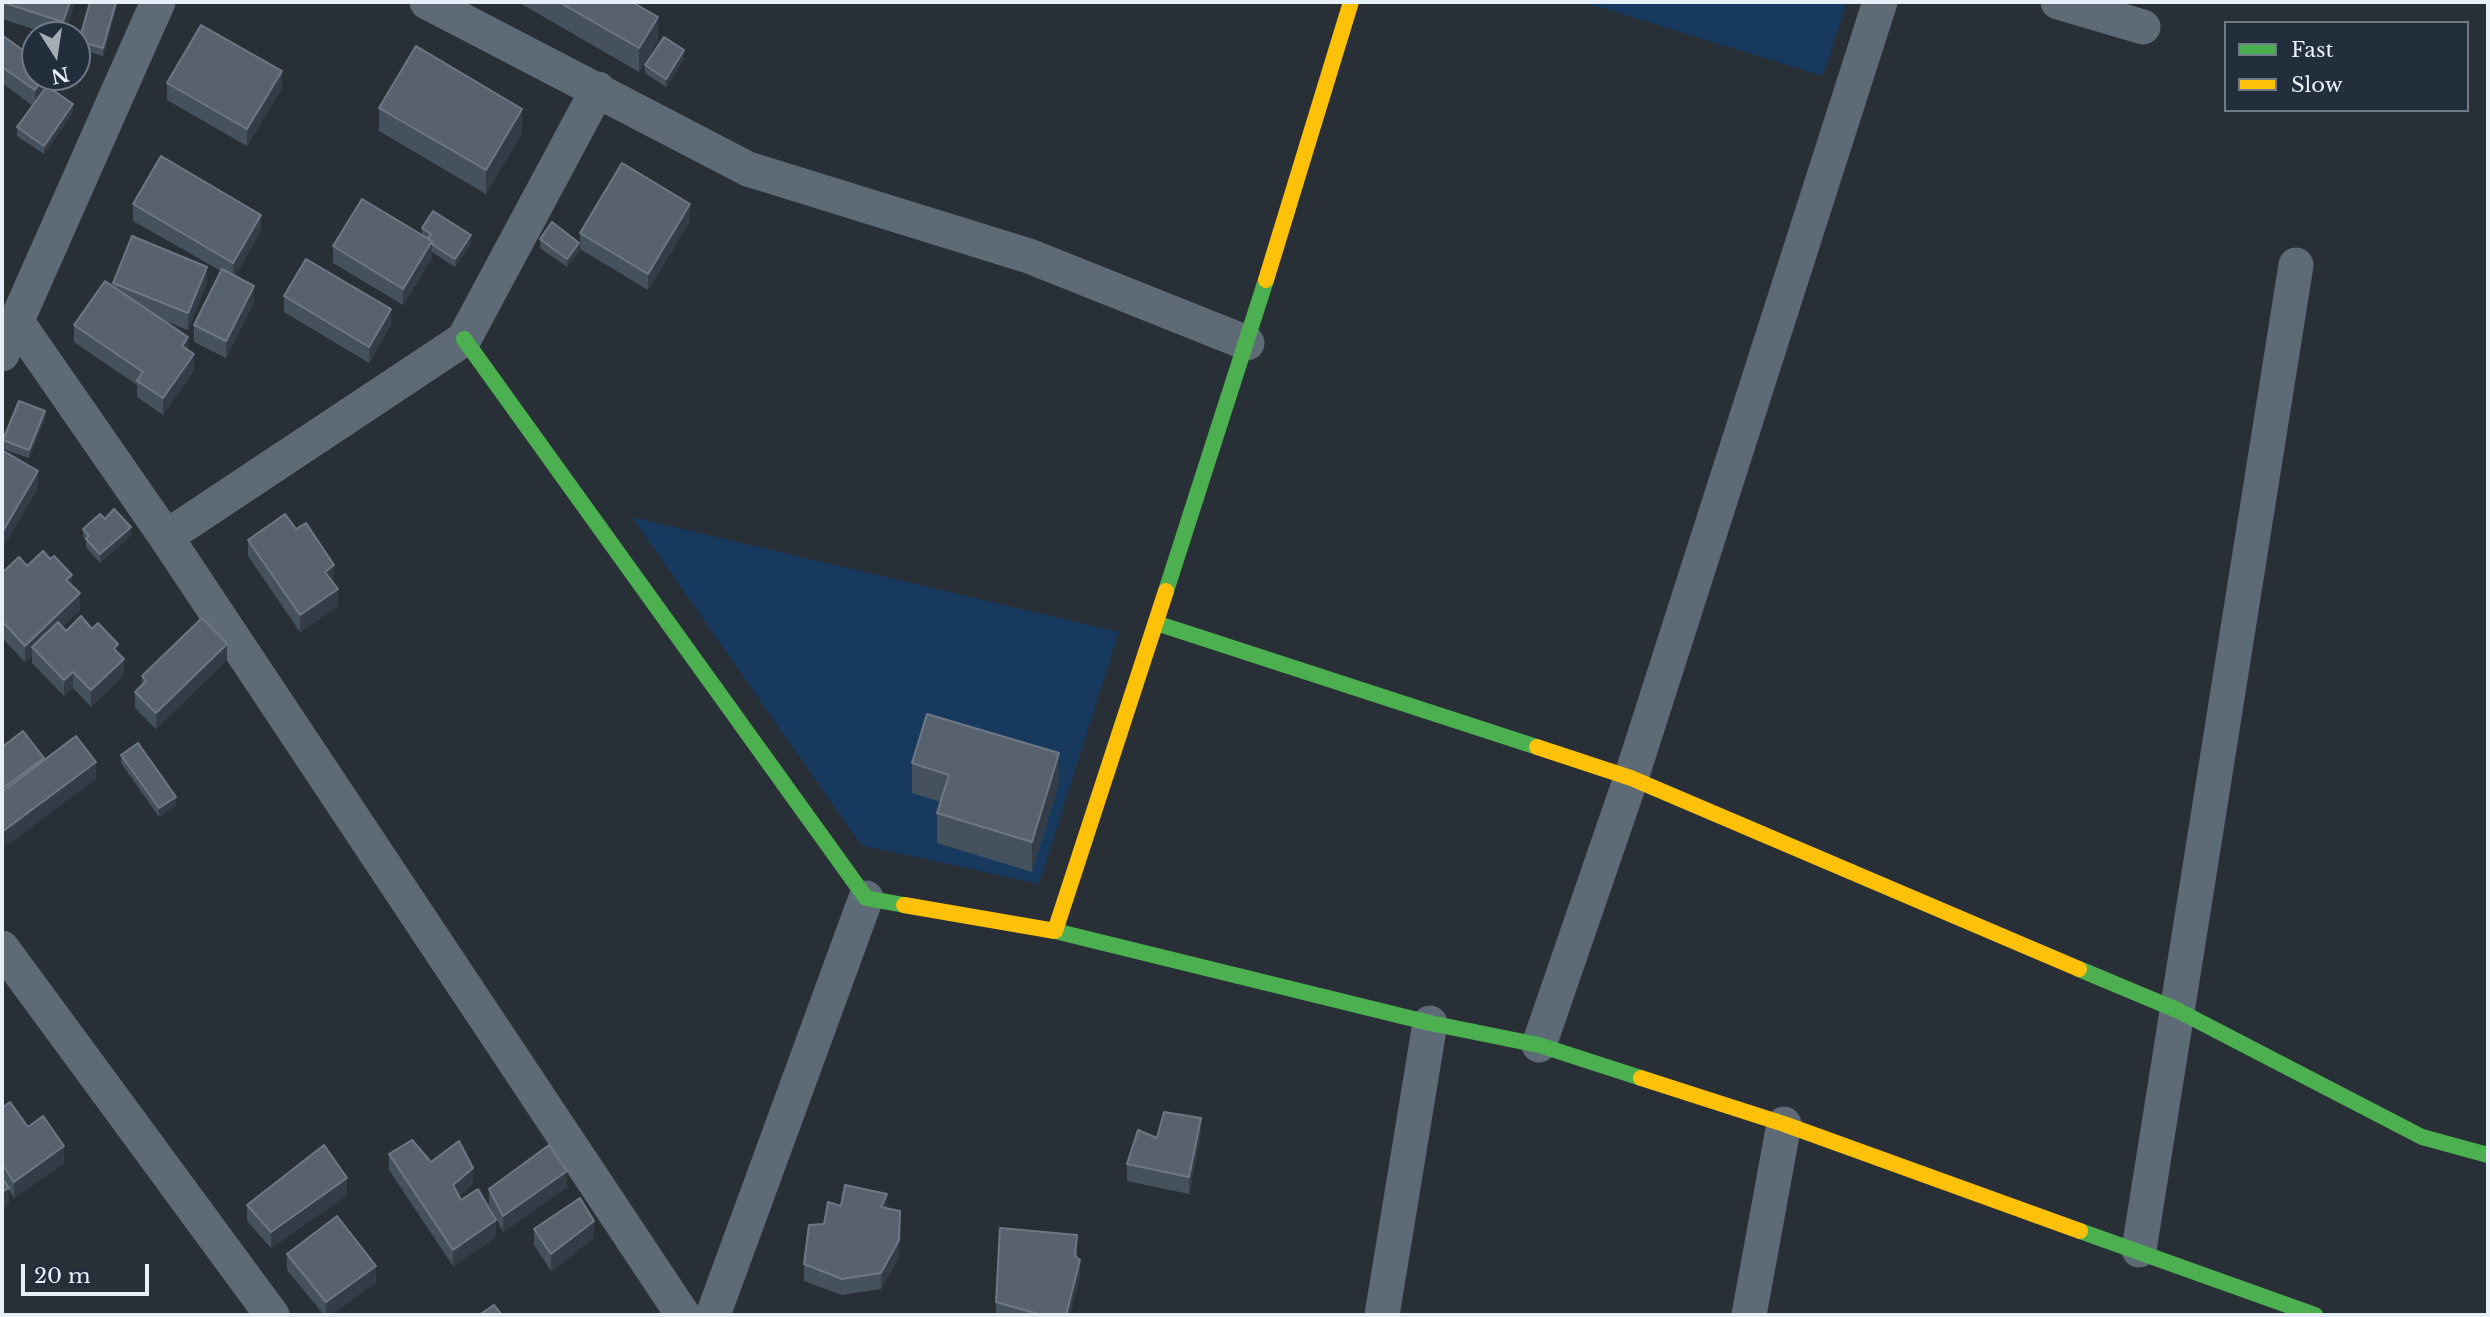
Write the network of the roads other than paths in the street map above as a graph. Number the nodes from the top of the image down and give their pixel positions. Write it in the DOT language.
graph roads {
  1 [pos="159,2"];
  2 [pos="427,2"];
  3 [pos="1351,2"];
  4 [pos="1880,2"];
  5 [pos="2058,2"];
  6 [pos="2143,27"];
  7 [pos="598,89"];
  8 [pos="2296,265"];
  9 [pos="16,322"];
  10 [pos="464,339"];
  11 [pos="1247,343"];
  12 [pos="2,354"];
  13 [pos="166,537"];
  14 [pos="1156,623"];
  15 [pos="1631,778"];
  16 [pos="866,898"];
  17 [pos="1055,931"];
  18 [pos="2,948"];
  19 [pos="2177,1010"];
  20 [pos="1430,1023"];
  21 [pos="1539,1045"];
  22 [pos="1784,1124"];
  23 [pos="2488,1155"];
  24 [pos="2139,1250"];
  25 [pos="272,1315"];
  26 [pos="683,1315"];
  27 [pos="713,1315"];
  28 [pos="1382,1315"];
  29 [pos="1749,1315"];
  30 [pos="2315,1315"];
  1 -- 9 [label="street"];
  2 -- 7 [label="street"];
  3 -- 11 [label="street"];
  4 -- 15 [label="street"];
  5 -- 6 [label="street"];
  7 -- 10 [label="street"];
  7 -- 11 [label="street"];
  8 -- 19 [label="street"];
  9 -- 12 [label="street"];
  9 -- 13 [label="street"];
  10 -- 13 [label="street"];
  10 -- 16 [label="street"];
  11 -- 14 [label="street"];
  13 -- 26 [label="street"];
  14 -- 15 [label="street"];
  14 -- 17 [label="street"];
  15 -- 19 [label="street"];
  15 -- 21 [label="street"];
  16 -- 17 [label="street"];
  16 -- 27 [label="street"];
  17 -- 20 [label="street"];
  18 -- 25 [label="street"];
  19 -- 23 [label="street"];
  19 -- 24 [label="street"];
  20 -- 21 [label="street"];
  20 -- 28 [label="street"];
  21 -- 22 [label="street"];
  22 -- 24 [label="street"];
  22 -- 29 [label="street"];
  24 -- 30 [label="street"];
}
